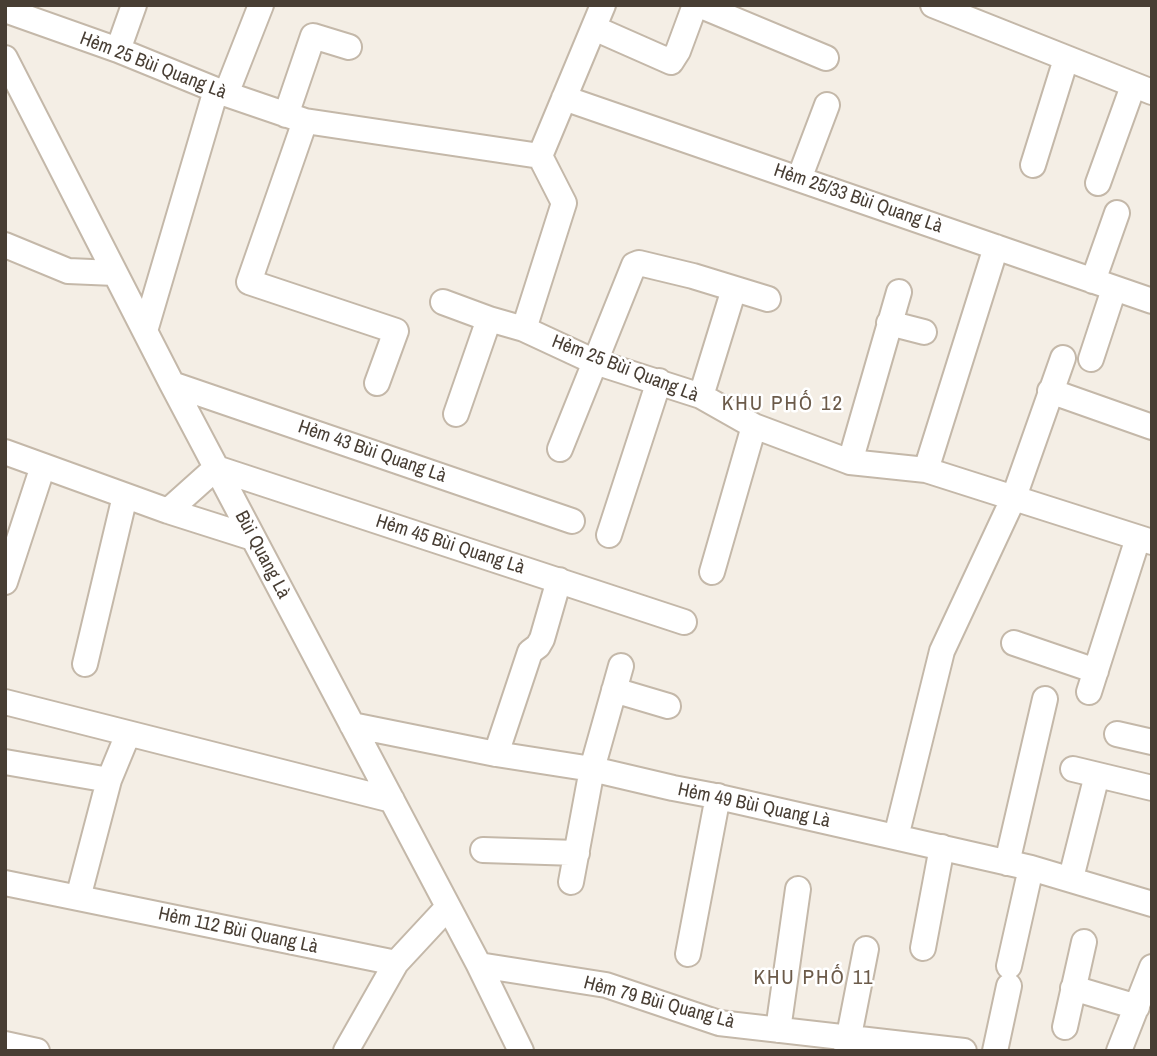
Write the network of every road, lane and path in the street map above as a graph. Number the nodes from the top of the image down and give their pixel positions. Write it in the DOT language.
graph roads {
  1 [pos="134,5"];
  2 [pos="261,5"];
  3 [pos="603,5"];
  4 [pos="697,5"];
  5 [pos="933,5"];
  6 [pos="5,10"];
  7 [pos="593,28"];
  8 [pos="349,47"];
  9 [pos="118,50"];
  10 [pos="5,58"];
  11 [pos="826,58"];
  12 [pos="1066,59"];
  13 [pos="13,88"];
  14 [pos="1142,89"];
  15 [pos="221,92"];
  16 [pos="564,98"];
  17 [pos="827,105"];
  18 [pos="296,118"];
  19 [pos="540,156"];
  20 [pos="1033,165"];
  21 [pos="799,179"];
  22 [pos="1098,184"];
  23 [pos="1117,212"];
  24 [pos="5,245"];
  25 [pos="996,247"];
  26 [pos="115,273"];
  27 [pos="1103,285"];
  28 [pos="734,289"];
  29 [pos="900,292"];
  30 [pos="768,299"];
  31 [pos="1152,301"];
  32 [pos="443,302"];
  33 [pos="489,319"];
  34 [pos="889,323"];
  35 [pos="524,330"];
  36 [pos="145,331"];
  37 [pos="924,332"];
  38 [pos="1063,358"];
  39 [pos="1091,359"];
  40 [pos="594,362"];
  41 [pos="659,381"];
  42 [pos="376,383"];
  43 [pos="172,384"];
  44 [pos="1050,391"];
  45 [pos="701,396"];
  46 [pos="456,414"];
  47 [pos="754,426"];
  48 [pos="1152,427"];
  49 [pos="560,449"];
  50 [pos="5,452"];
  51 [pos="850,463"];
  52 [pos="43,466"];
  53 [pos="216,468"];
  54 [pos="926,470"];
  55 [pos="125,496"];
  56 [pos="1014,497"];
  57 [pos="168,511"];
  58 [pos="572,521"];
  59 [pos="609,535"];
  60 [pos="253,538"];
  61 [pos="1145,540"];
  62 [pos="712,572"];
  63 [pos="559,580"];
  64 [pos="5,582"];
  65 [pos="684,622"];
  66 [pos="1014,643"];
  67 [pos="85,664"];
  68 [pos="621,666"];
  69 [pos="614,690"];
  70 [pos="1045,699"];
  71 [pos="5,702"];
  72 [pos="668,706"];
  73 [pos="352,725"];
  74 [pos="128,734"];
  75 [pos="1117,734"];
  76 [pos="1152,741"];
  77 [pos="496,754"];
  78 [pos="5,762"];
  79 [pos="592,769"];
  80 [pos="1073,769"];
  81 [pos="1097,775"];
  82 [pos="109,780"];
  83 [pos="1152,788"];
  84 [pos="718,796"];
  85 [pos="392,800"];
  86 [pos="896,837"];
  87 [pos="942,847"];
  88 [pos="483,850"];
  89 [pos="576,853"];
  90 [pos="1007,863"];
  91 [pos="1031,868"];
  92 [pos="1071,878"];
  93 [pos="571,882"];
  94 [pos="5,883"];
  95 [pos="798,889"];
  96 [pos="78,898"];
  97 [pos="1152,904"];
  98 [pos="448,907"];
  99 [pos="1084,942"];
  100 [pos="923,948"];
  101 [pos="866,949"];
  102 [pos="688,954"];
  103 [pos="396,963"];
  104 [pos="479,965"];
  105 [pos="1152,967"];
  106 [pos="1073,988"];
  107 [pos="1141,1012"];
  108 [pos="1065,1027"];
  109 [pos="778,1030"];
  110 [pos="5,1044"];
  111 [pos="848,1044"];
  112 [pos="37,1051"];
  113 [pos="346,1051"];
  114 [pos="521,1051"];
  115 [pos="964,1051"];
  116 [pos="995,1051"];
  117 [pos="1119,1051"];
  1 -- 9 [label="street"];
  2 -- 15 [label="street"];
  3 -- 7 [label="street"];
  4 -- 7 [label="street"];
  4 -- 11 [label="street"];
  5 -- 12 [label="street"];
  6 -- 9 [label="street, Hẻm 25 Bùi Quang Là"];
  7 -- 16 [label="street"];
  8 -- 18 [label="street"];
  9 -- 15 [label="street, Hẻm 25 Bùi Quang Là"];
  10 -- 13 [label="street, Bùi Quang Là"];
  12 -- 14 [label="street"];
  12 -- 20 [label="street"];
  13 -- 26 [label="street, Bùi Quang Là"];
  14 -- 22 [label="street"];
  15 -- 18 [label="street, Hẻm 25 Bùi Quang Là"];
  15 -- 36 [label="street"];
  16 -- 19 [label="street"];
  16 -- 21 [label="street, Hẻm 25/33 Bùi Quang Là"];
  17 -- 21 [label="street"];
  18 -- 19 [label="street, Hẻm 25 Bùi Quang Là"];
  18 -- 42 [label="street"];
  19 -- 35 [label="street"];
  21 -- 25 [label="street, Hẻm 25/33 Bùi Quang Là"];
  23 -- 27 [label="street"];
  24 -- 26 [label="street"];
  25 -- 27 [label="street, Hẻm 25/33 Bùi Quang Là"];
  25 -- 54 [label="street"];
  26 -- 36 [label="street, Bùi Quang Là"];
  27 -- 31 [label="street, Hẻm 25/33 Bùi Quang Là"];
  27 -- 39 [label="street"];
  28 -- 30 [label="street"];
  28 -- 40 [label="street"];
  28 -- 45 [label="street"];
  29 -- 34 [label="street"];
  32 -- 33 [label="street, Hẻm 25 Bùi Quang Là"];
  33 -- 35 [label="street, Hẻm 25 Bùi Quang Là"];
  33 -- 46 [label="street"];
  34 -- 37 [label="street"];
  34 -- 51 [label="street"];
  35 -- 40 [label="street, Hẻm 25 Bùi Quang Là"];
  36 -- 43 [label="street, Bùi Quang Là"];
  38 -- 44 [label="street"];
  40 -- 41 [label="street, Hẻm 25 Bùi Quang Là"];
  40 -- 49 [label="street"];
  41 -- 45 [label="street, Hẻm 25 Bùi Quang Là"];
  41 -- 59 [label="street"];
  43 -- 53 [label="street, Bùi Quang Là"];
  43 -- 58 [label="street, Hẻm 43 Bùi Quang Là"];
  44 -- 48 [label="street"];
  44 -- 56 [label="street"];
  45 -- 47 [label="street, Hẻm 25 Bùi Quang Là"];
  47 -- 51 [label="street, Hẻm 25 Bùi Quang Là"];
  47 -- 62 [label="street"];
  50 -- 52 [label="street"];
  51 -- 54 [label="street, Hẻm 25 Bùi Quang Là"];
  52 -- 55 [label="street"];
  52 -- 64 [label="street"];
  53 -- 57 [label="street"];
  53 -- 60 [label="street, Bùi Quang Là"];
  53 -- 63 [label="street, Hẻm 45 Bùi Quang Là"];
  54 -- 56 [label="street, Hẻm 25 Bùi Quang Là"];
  55 -- 57 [label="street"];
  55 -- 67 [label="street"];
  56 -- 61 [label="street, Hẻm 25 Bùi Quang Là"];
  56 -- 86 [label="street"];
  57 -- 60 [label="street"];
  60 -- 73 [label="street, Bùi Quang Là"];
  61 -- 66 [label="street"];
  63 -- 65 [label="street, Hẻm 45 Bùi Quang Là"];
  63 -- 77 [label="street"];
  68 -- 69 [label="street"];
  69 -- 72 [label="street"];
  69 -- 79 [label="street"];
  70 -- 90 [label="street"];
  71 -- 74 [label="street"];
  73 -- 77 [label="street, Hẻm 49 Bùi Quang Là"];
  73 -- 85 [label="street, Bùi Quang Là"];
  74 -- 82 [label="street"];
  74 -- 85 [label="street"];
  75 -- 76 [label="street"];
  77 -- 79 [label="street, Hẻm 49 Bùi Quang Là"];
  78 -- 82 [label="street"];
  79 -- 84 [label="street, Hẻm 49 Bùi Quang Là"];
  79 -- 89 [label="street"];
  80 -- 81 [label="street"];
  81 -- 83 [label="street"];
  81 -- 92 [label="street"];
  82 -- 96 [label="street"];
  84 -- 86 [label="street, Hẻm 49 Bùi Quang Là"];
  84 -- 102 [label="street"];
  85 -- 98 [label="street, Bùi Quang Là"];
  86 -- 87 [label="street, Hẻm 49 Bùi Quang Là"];
  87 -- 90 [label="street, Hẻm 49 Bùi Quang Là"];
  87 -- 100 [label="street"];
  88 -- 89 [label="street"];
  89 -- 93 [label="street"];
  90 -- 91 [label="street, Hẻm 49 Bùi Quang Là"];
  91 -- 92 [label="street, Hẻm 49 Bùi Quang Là"];
  91 -- 116 [label="street"];
  92 -- 97 [label="street, Hẻm 49 Bùi Quang Là"];
  94 -- 96 [label="street, Hẻm 112 Bùi Quang Là"];
  95 -- 109 [label="street"];
  96 -- 103 [label="street, Hẻm 112 Bùi Quang Là"];
  98 -- 103 [label="street"];
  98 -- 104 [label="street, Bùi Quang Là"];
  99 -- 106 [label="street"];
  101 -- 111 [label="street"];
  103 -- 113 [label="street"];
  104 -- 109 [label="street, Hẻm 79 Bùi Quang Là"];
  104 -- 114 [label="street, Bùi Quang Là"];
  105 -- 107 [label="street"];
  106 -- 107 [label="street"];
  106 -- 108 [label="street"];
  107 -- 117 [label="street"];
  109 -- 111 [label="street, Hẻm 79 Bùi Quang Là"];
  110 -- 112 [label="street"];
  111 -- 115 [label="street, Hẻm 79 Bùi Quang Là"];
}
